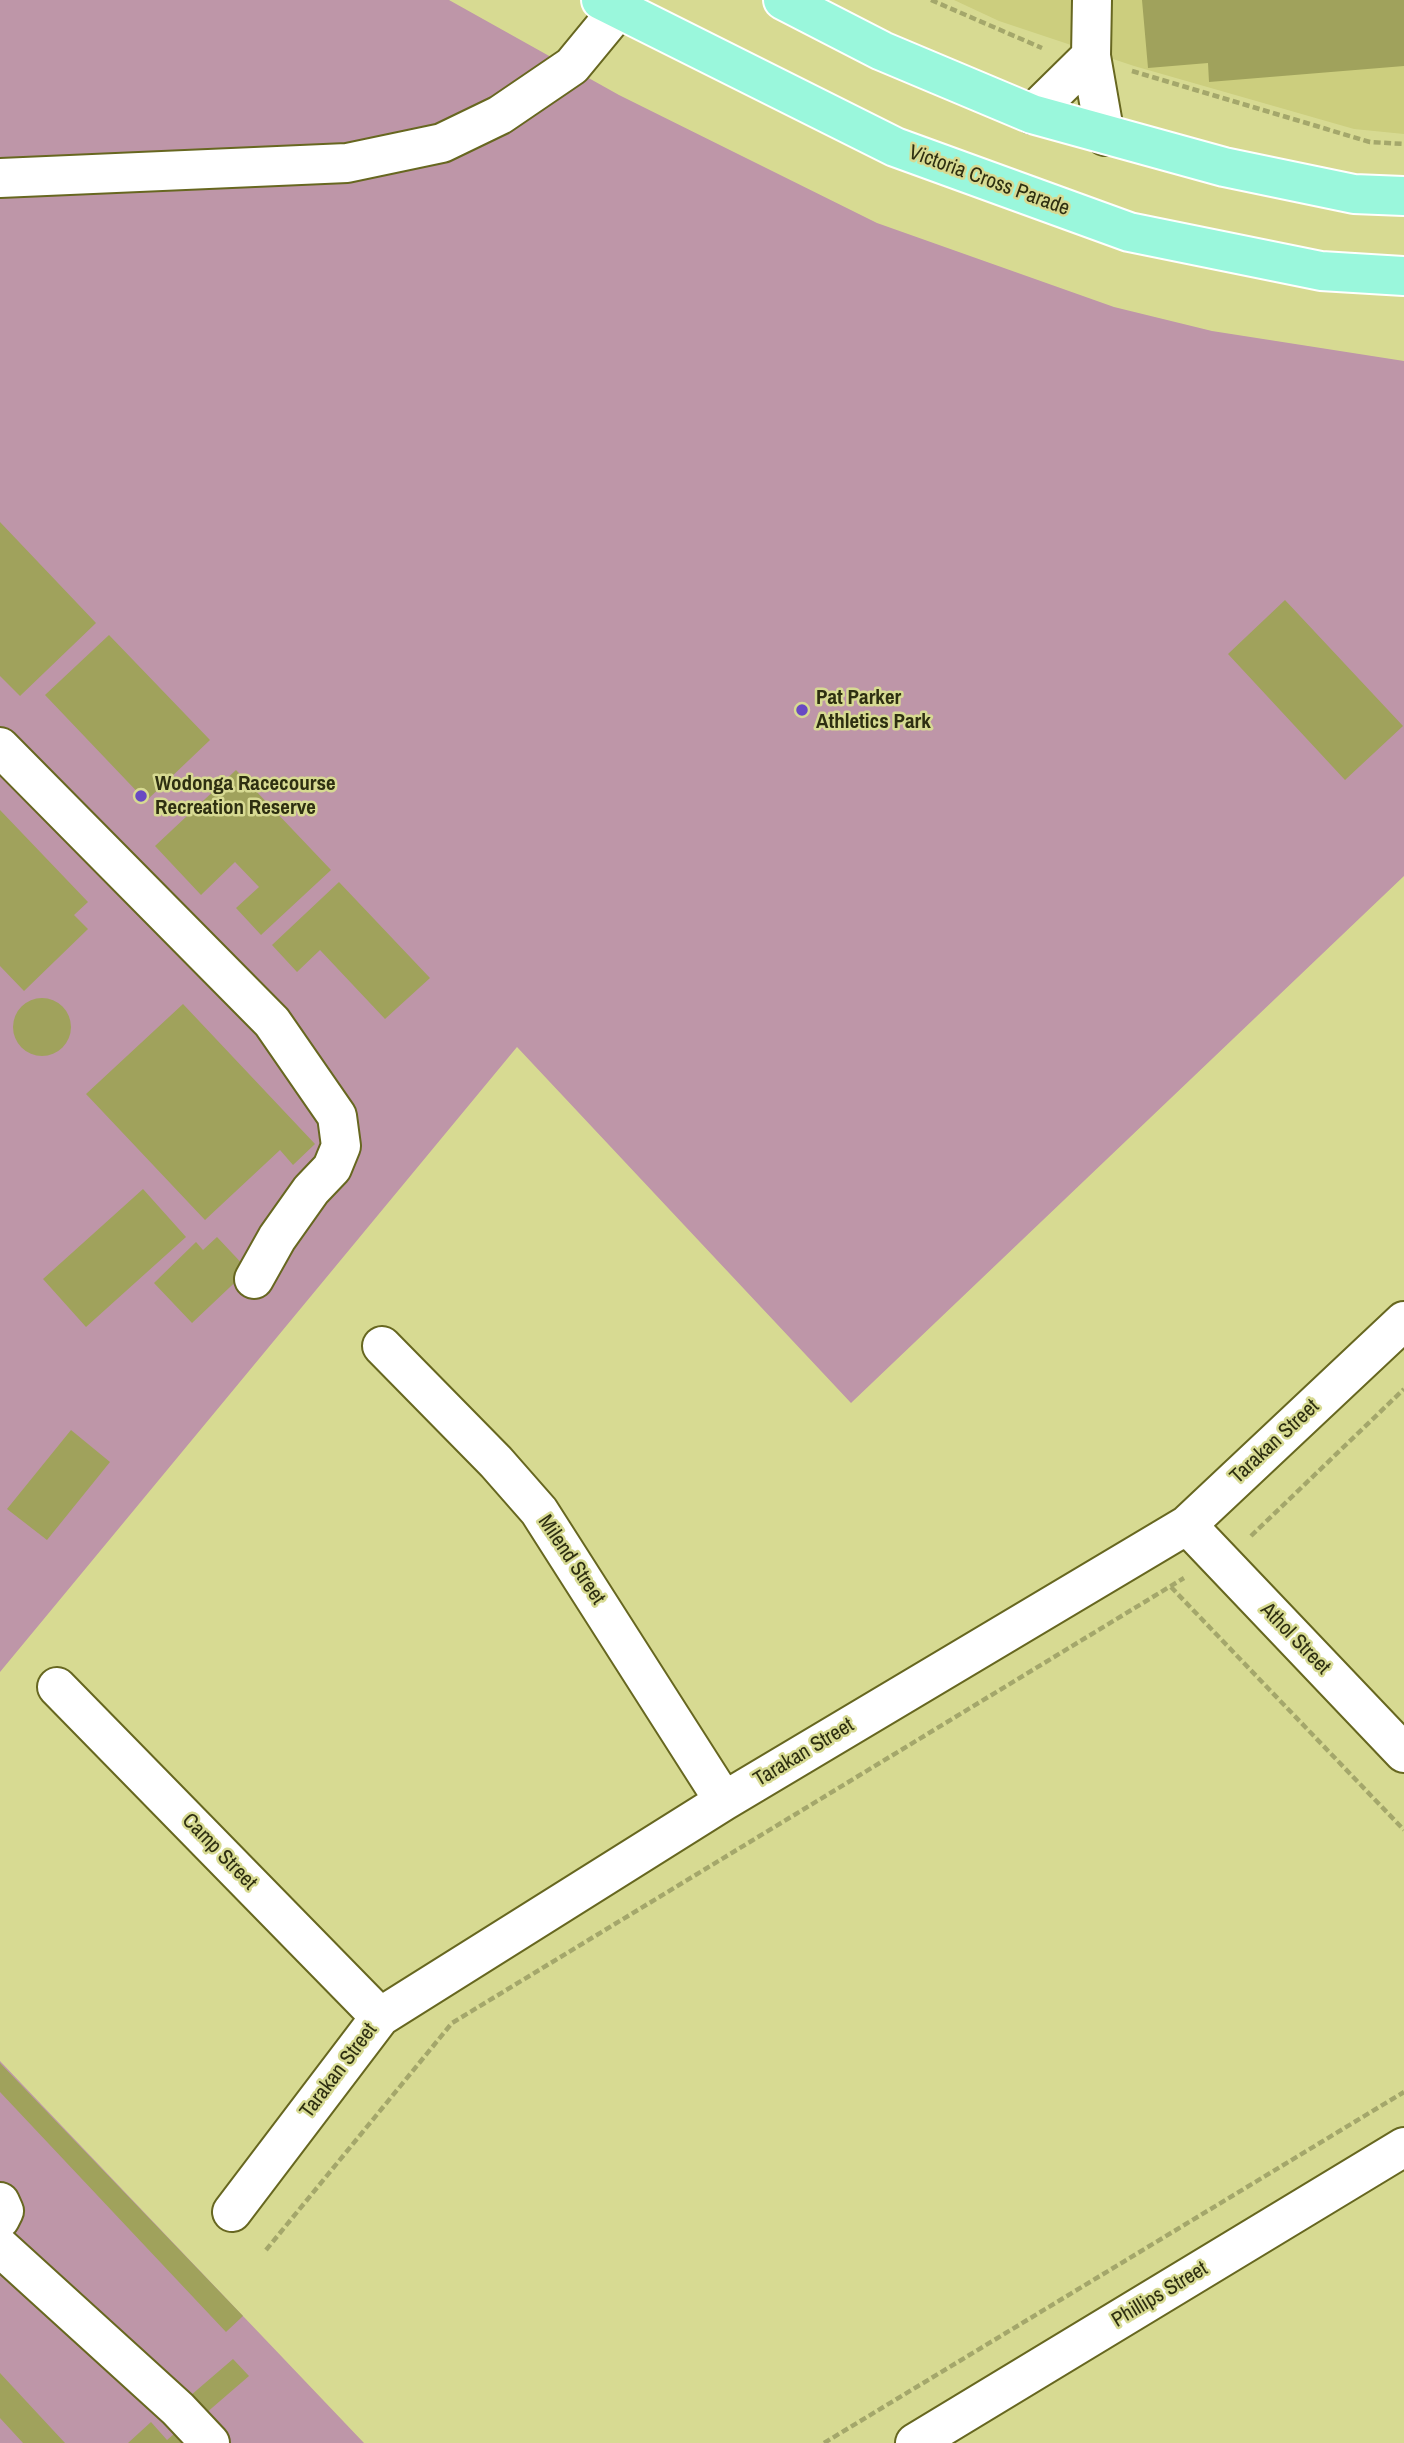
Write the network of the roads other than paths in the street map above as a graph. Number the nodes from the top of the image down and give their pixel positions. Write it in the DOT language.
graph roads {
  1 [pos="783,0"];
  2 [pos="1092,0"];
  3 [pos="610,5"];
  4 [pos="1091,56"];
  5 [pos="1032,114"];
  6 [pos="1105,136"];
  7 [pos="0,178"];
  8 [pos="1404,196"];
  9 [pos="1404,276"];
  10 [pos="0,747"];
  11 [pos="254,1279"];
  12 [pos="1404,1321"];
  13 [pos="382,1346"];
  14 [pos="1187,1525"];
  15 [pos="57,1687"];
  16 [pos="1404,1753"];
  17 [pos="724,1801"];
  18 [pos="380,2017"];
  19 [pos="1404,2147"];
  20 [pos="0,2202"];
  21 [pos="232,2212"];
  22 [pos="0,2219"];
  23 [pos="0,2247"];
  24 [pos="210,2443"];
  25 [pos="915,2443"];
  1 -- 5 [label="main road"];
  2 -- 4 [label="street"];
  3 -- 7 [label="street"];
  3 -- 9 [label="main road, Victoria Cross Parade"];
  4 -- 5 [label="street"];
  4 -- 6 [label="street"];
  5 -- 6 [label="main road"];
  6 -- 8 [label="main road"];
  10 -- 11 [label="street"];
  12 -- 14 [label="street, Tarakan Street"];
  13 -- 17 [label="street, Milend Street"];
  14 -- 16 [label="street, Athol Street"];
  14 -- 17 [label="street, Tarakan Street"];
  15 -- 18 [label="street, Camp Street"];
  17 -- 18 [label="street, Tarakan Street"];
  18 -- 21 [label="street, Tarakan Street"];
  19 -- 25 [label="street, Phillips Street"];
  20 -- 22 [label="street"];
  23 -- 24 [label="street"];
}
